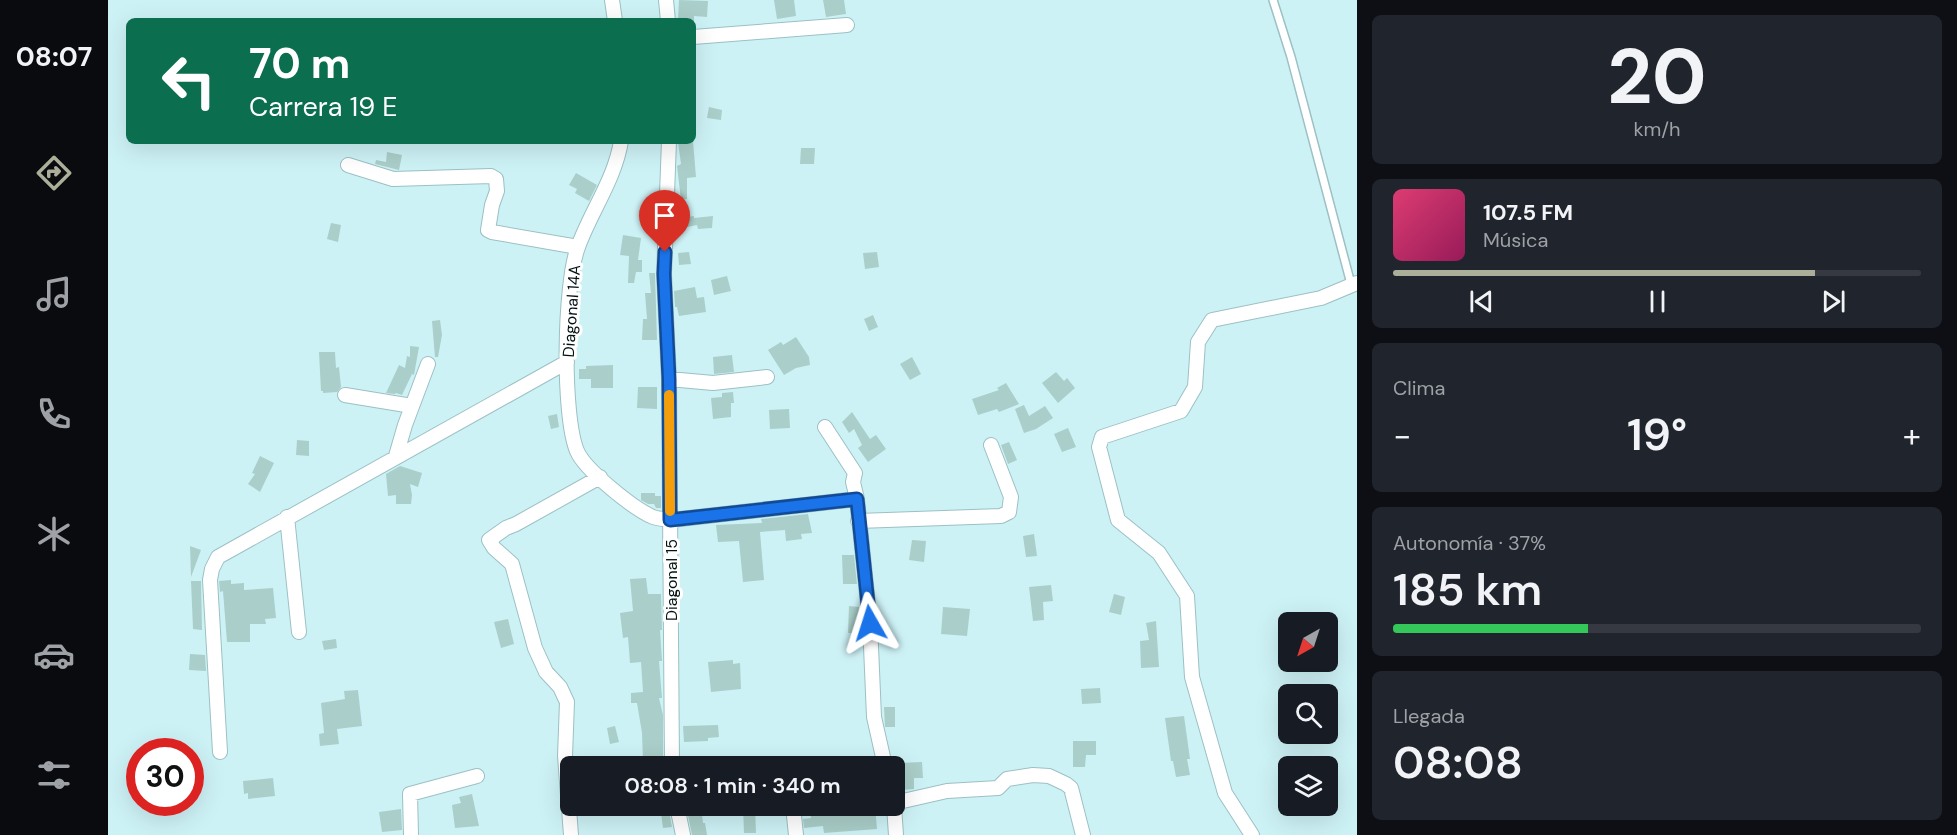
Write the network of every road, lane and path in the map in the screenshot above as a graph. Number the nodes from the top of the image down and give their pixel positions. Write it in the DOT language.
graph roads {
  1 [pos="612,0"];
  2 [pos="666,0"];
  3 [pos="1273,0"];
  4 [pos="615,18"];
  5 [pos="668,18"];
  6 [pos="847,25"];
  7 [pos="696,37"];
  8 [pos="620,144"];
  9 [pos="669,144"];
  10 [pos="348,165"];
  11 [pos="578,247"];
  12 [pos="1354,283"];
  13 [pos="567,362"];
  14 [pos="428,364"];
  15 [pos="767,377"];
  16 [pos="669,379"];
  17 [pos="345,395"];
  18 [pos="412,406"];
  19 [pos="825,427"];
  20 [pos="991,446"];
  21 [pos="396,456"];
  22 [pos="600,477"];
  23 [pos="857,499"];
  24 [pos="286,517"];
  25 [pos="670,520"];
  26 [pos="858,521"];
  27 [pos="299,632"];
  28 [pos="220,752"];
  29 [pos="672,756"];
  30 [pos="883,756"];
  31 [pos="477,776"];
  32 [pos="905,801"];
  33 [pos="679,816"];
  34 [pos="794,816"];
  35 [pos="895,816"];
  36 [pos="411,835"];
  37 [pos="571,835"];
  38 [pos="683,835"];
  39 [pos="796,835"];
  40 [pos="896,835"];
  41 [pos="1083,835"];
  42 [pos="1252,835"];
  1 -- 4 [label="street"];
  2 -- 5 [label="street"];
  3 -- 12 [label="lane"];
  6 -- 7 [label="street"];
  8 -- 11 [label="street, Diagonal 14A"];
  9 -- 16 [label="street, Diagonal 15"];
  10 -- 11 [label="street"];
  11 -- 13 [label="street, Diagonal 14A"];
  12 -- 42 [label="street"];
  13 -- 21 [label="street"];
  13 -- 22 [label="street, Diagonal 14A"];
  14 -- 18 [label="street"];
  15 -- 16 [label="street"];
  16 -- 25 [label="street, Diagonal 15"];
  17 -- 18 [label="street"];
  18 -- 21 [label="street"];
  19 -- 23 [label="street"];
  20 -- 26 [label="street"];
  21 -- 24 [label="street"];
  22 -- 25 [label="street"];
  22 -- 37 [label="street"];
  23 -- 25 [label="street"];
  23 -- 26 [label="street"];
  24 -- 27 [label="street"];
  24 -- 28 [label="street"];
  25 -- 29 [label="street, Diagonal 15"];
  26 -- 30 [label="street"];
  31 -- 36 [label="street"];
  32 -- 41 [label="street"];
  33 -- 38 [label="street"];
  34 -- 39 [label="street"];
  35 -- 40 [label="street"];
}
